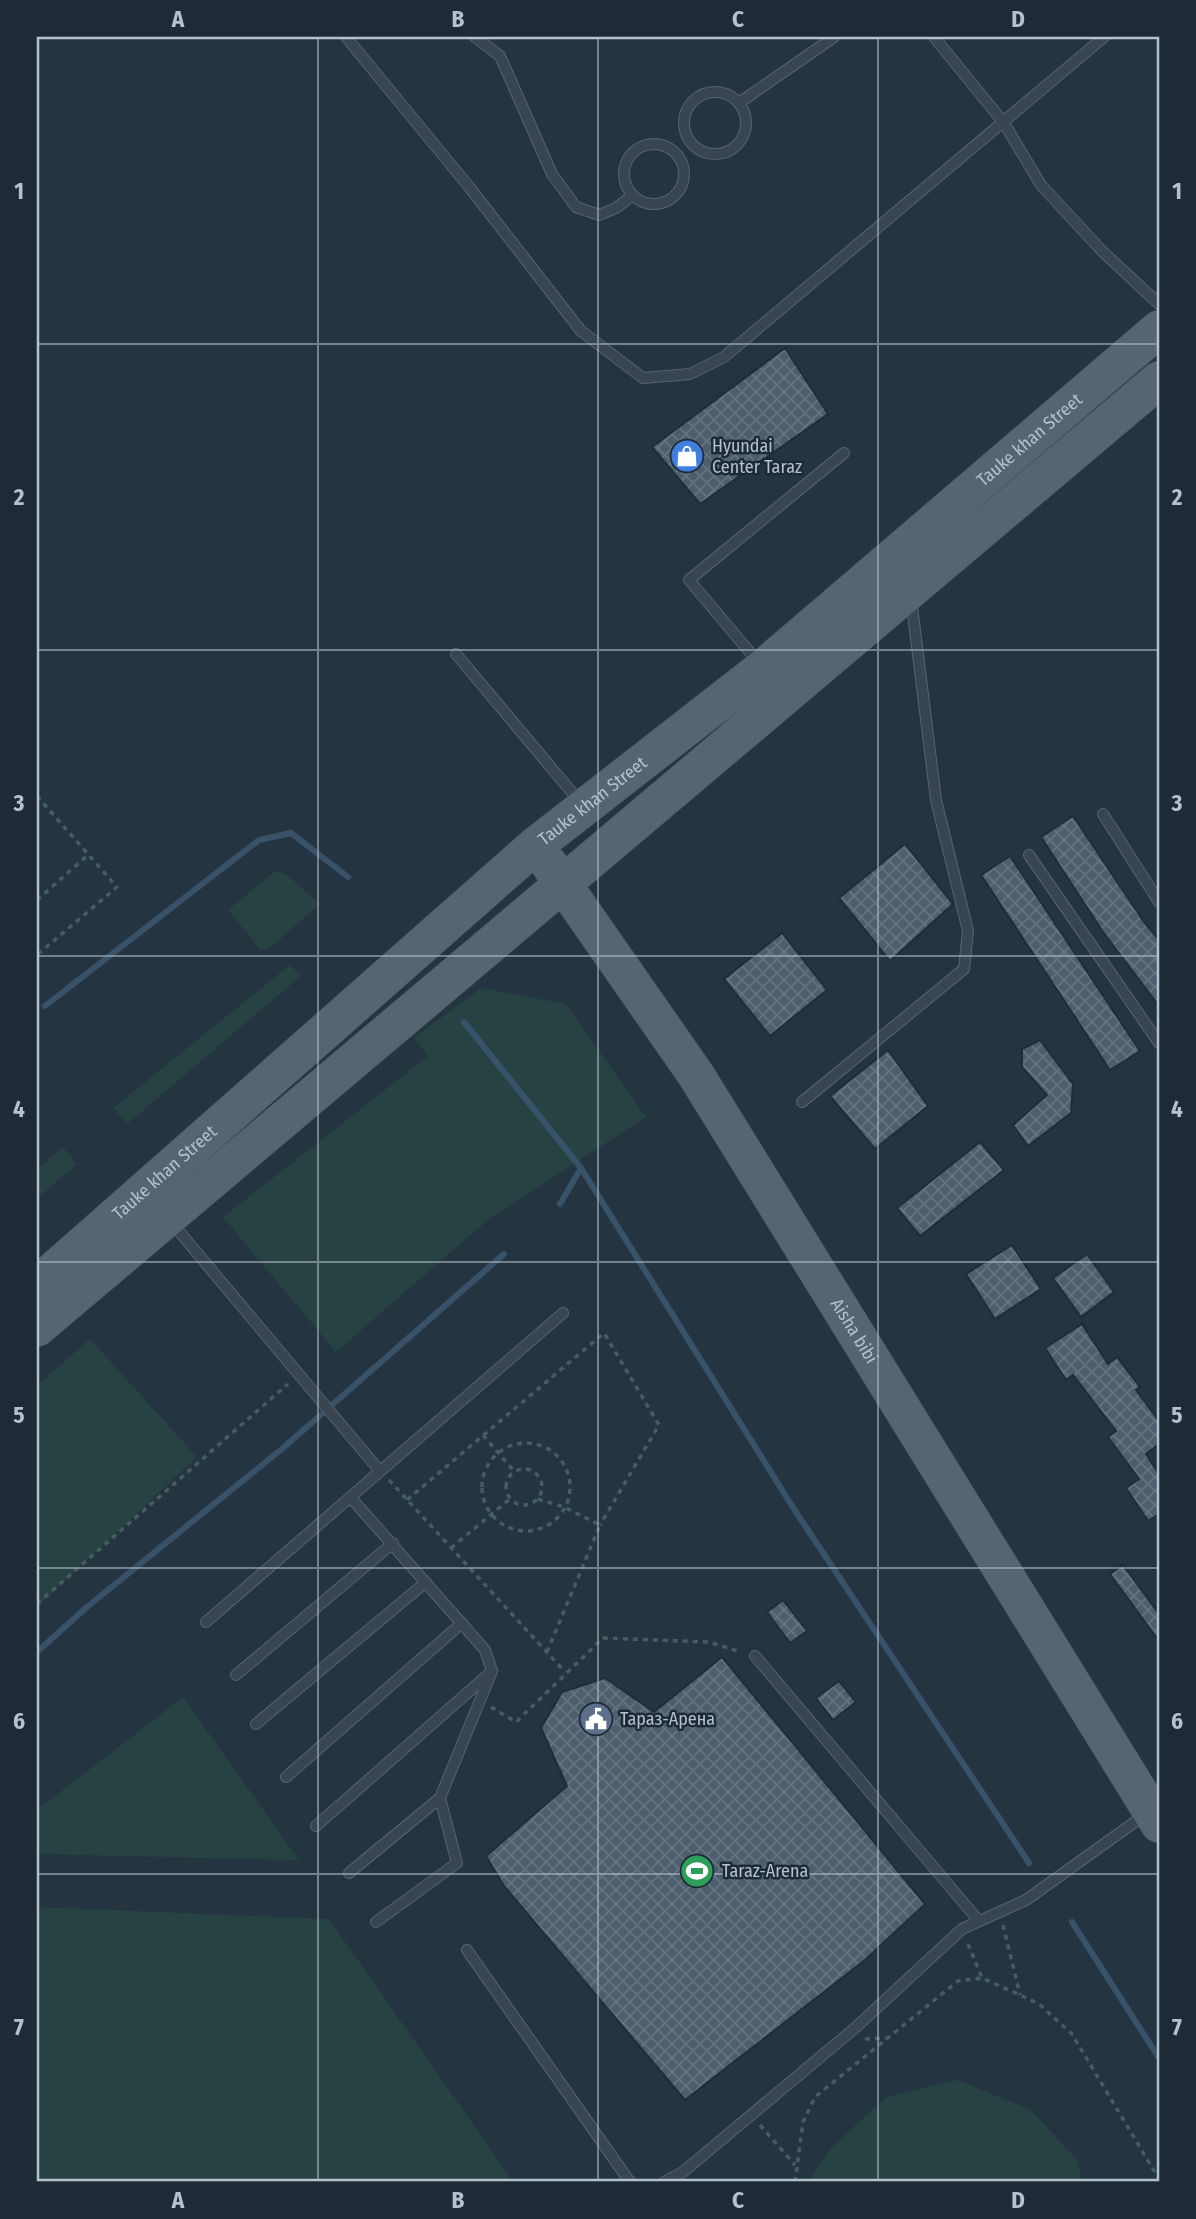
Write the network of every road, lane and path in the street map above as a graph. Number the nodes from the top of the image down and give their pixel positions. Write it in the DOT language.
graph roads {
  1 [pos="346,37"];
  2 [pos="475,37"];
  3 [pos="834,37"];
  4 [pos="934,37"];
  5 [pos="1104,37"];
  6 [pos="739,103"];
  7 [pos="1004,123"];
  8 [pos="689,140"];
  9 [pos="676,153"];
  10 [pos="633,195"];
  11 [pos="1159,304"];
  12 [pos="1159,329"];
  13 [pos="1159,380"];
  14 [pos="844,453"];
  15 [pos="910,588"];
  16 [pos="456,654"];
  17 [pos="763,668"];
  18 [pos="37,796"];
  19 [pos="586,809"];
  20 [pos="1103,814"];
  21 [pos="536,845"];
  22 [pos="88,855"];
  23 [pos="1029,855"];
  24 [pos="561,883"];
  25 [pos="37,900"];
  26 [pos="1159,902"];
  27 [pos="37,955"];
  28 [pos="1159,1043"];
  29 [pos="802,1102"];
  30 [pos="156,1204"];
  31 [pos="37,1285"];
  32 [pos="563,1313"];
  33 [pos="37,1328"];
  34 [pos="298,1376"];
  35 [pos="483,1435"];
  36 [pos="499,1453"];
  37 [pos="379,1470"];
  38 [pos="514,1471"];
  39 [pos="352,1499"];
  40 [pos="510,1499"];
  41 [pos="538,1499"];
  42 [pos="407,1500"];
  43 [pos="564,1507"];
  44 [pos="492,1514"];
  45 [pos="600,1525"];
  46 [pos="393,1543"];
  47 [pos="451,1548"];
  48 [pos="426,1582"];
  49 [pos="37,1604"];
  50 [pos="206,1622"];
  51 [pos="462,1623"];
  52 [pos="547,1651"];
  53 [pos="755,1656"];
  54 [pos="492,1671"];
  55 [pos="565,1672"];
  56 [pos="236,1675"];
  57 [pos="480,1701"];
  58 [pos="256,1724"];
  59 [pos="286,1777"];
  60 [pos="440,1798"];
  61 [pos="1155,1817"];
  62 [pos="316,1826"];
  63 [pos="349,1873"];
  64 [pos="1000,1912"];
  65 [pos="979,1921"];
  66 [pos="376,1923"];
  67 [pos="962,1929"];
  68 [pos="467,1950"];
  69 [pos="982,1978"];
  70 [pos="1020,1995"];
  71 [pos="751,2115"];
  72 [pos="796,2165"];
  73 [pos="1159,2179"];
  74 [pos="630,2182"];
  75 [pos="664,2182"];
  76 [pos="795,2182"];
  1 -- 7 [label="lane"];
  2 -- 10 [label="lane"];
  3 -- 6 [label="lane"];
  4 -- 7 [label="lane"];
  5 -- 7 [label="lane"];
  6 -- 8 [label="lane"];
  6 -- 8 [label="lane"];
  7 -- 11 [label="lane"];
  8 -- 9 [label="lane"];
  9 -- 10 [label="lane"];
  9 -- 10 [label="lane"];
  12 -- 17 [label="main road, Tauke khan Street"];
  13 -- 15 [label="main road, Tauke khan Street"];
  14 -- 17 [label="lane"];
  15 -- 24 [label="main road, Tauke khan Street"];
  15 -- 29 [label="lane"];
  16 -- 19 [label="lane"];
  17 -- 19 [label="main road, Tauke khan Street"];
  18 -- 22 [label="path"];
  19 -- 21 [label="main road, Tauke khan Street"];
  20 -- 26 [label="lane"];
  21 -- 24 [label="main road, Aisha bibi"];
  21 -- 30 [label="main road, Tauke khan Street"];
  22 -- 25 [label="path"];
  22 -- 27 [label="path"];
  23 -- 28 [label="lane"];
  24 -- 30 [label="main road, Tauke khan Street"];
  24 -- 61 [label="main road, Aisha bibi"];
  30 -- 31 [label="main road, Tauke khan Street"];
  30 -- 33 [label="main road, Tauke khan Street"];
  30 -- 34 [label="lane"];
  32 -- 37 [label="lane"];
  34 -- 37 [label="lane"];
  34 -- 49 [label="path"];
  35 -- 36 [label="path"];
  35 -- 42 [label="path"];
  35 -- 45 [label="path"];
  36 -- 38 [label="path"];
  36 -- 43 [label="path"];
  36 -- 44 [label="path"];
  37 -- 39 [label="lane"];
  37 -- 42 [label="path"];
  38 -- 40 [label="path"];
  38 -- 41 [label="path"];
  39 -- 46 [label="lane"];
  39 -- 50 [label="lane"];
  40 -- 41 [label="path"];
  40 -- 44 [label="path"];
  41 -- 43 [label="path"];
  42 -- 47 [label="path"];
  43 -- 44 [label="path"];
  43 -- 45 [label="path"];
  44 -- 47 [label="path"];
  45 -- 52 [label="path"];
  46 -- 48 [label="lane"];
  46 -- 56 [label="lane"];
  47 -- 52 [label="path"];
  48 -- 51 [label="lane"];
  48 -- 58 [label="lane"];
  51 -- 54 [label="lane"];
  51 -- 59 [label="lane"];
  52 -- 55 [label="path"];
  53 -- 55 [label="path"];
  53 -- 65 [label="lane"];
  54 -- 57 [label="lane"];
  54 -- 62 [label="lane"];
  55 -- 57 [label="path"];
  57 -- 60 [label="lane"];
  60 -- 63 [label="lane"];
  60 -- 66 [label="lane"];
  61 -- 64 [label="lane"];
  64 -- 65 [label="lane"];
  64 -- 70 [label="path"];
  65 -- 67 [label="lane"];
  67 -- 69 [label="path"];
  67 -- 71 [label="lane"];
  68 -- 74 [label="lane"];
  69 -- 70 [label="path"];
  69 -- 72 [label="path"];
  70 -- 73 [label="path"];
  71 -- 72 [label="path"];
  71 -- 75 [label="lane"];
  72 -- 76 [label="path"];
}
